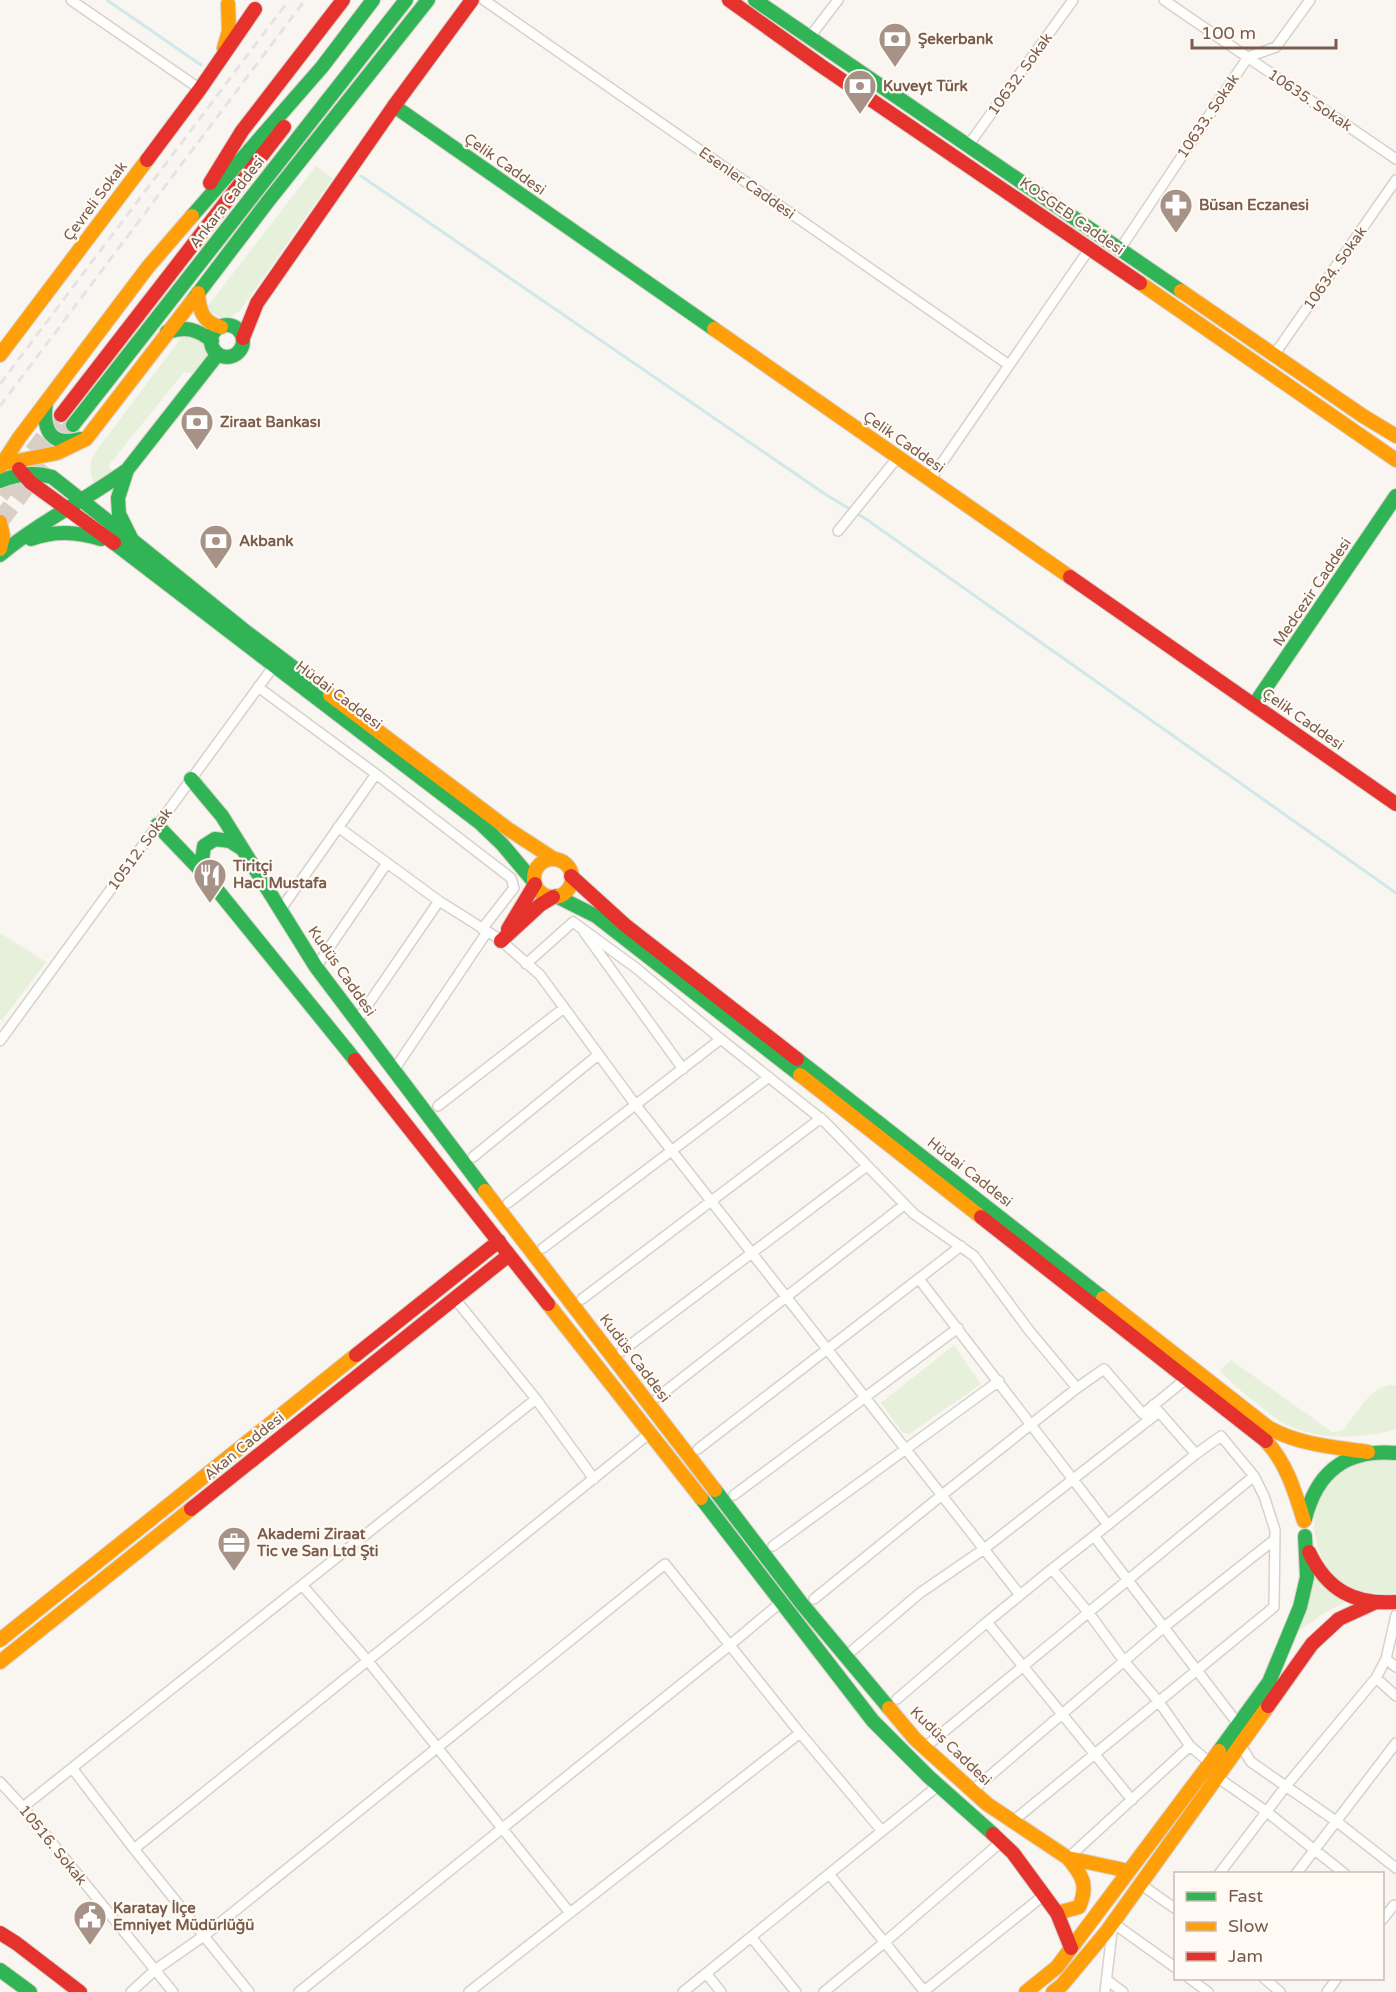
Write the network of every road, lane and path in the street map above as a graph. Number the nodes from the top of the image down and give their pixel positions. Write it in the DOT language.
graph roads {
  1 [pos="71,0"];
  2 [pos="343,0"];
  3 [pos="373,0"];
  4 [pos="383,0"];
  5 [pos="406,0"];
  6 [pos="428,0"];
  7 [pos="472,0"];
  8 [pos="484,0"];
  9 [pos="729,0"];
  10 [pos="755,0"];
  11 [pos="838,0"];
  12 [pos="1073,0"];
  13 [pos="1164,0"];
  14 [pos="1310,0"];
  15 [pos="226,2"];
  16 [pos="259,3"];
  17 [pos="809,38"];
  18 [pos="1248,57"];
  19 [pos="216,66"];
  20 [pos="343,82"];
  21 [pos="200,89"];
  22 [pos="394,106"];
  23 [pos="967,147"];
  24 [pos="1396,159"];
  25 [pos="1396,180"];
  26 [pos="269,200"];
  27 [pos="180,230"];
  28 [pos="1090,248"];
  29 [pos="1120,249"];
  30 [pos="198,293"];
  31 [pos="257,303"];
  32 [pos="225,326"];
  33 [pos="167,332"];
  34 [pos="243,338"];
  35 [pos="215,347"];
  36 [pos="0,355"];
  37 [pos="1274,355"];
  38 [pos="1009,365"];
  39 [pos="46,403"];
  40 [pos="62,415"];
  41 [pos="73,425"];
  42 [pos="91,431"];
  43 [pos="1396,436"];
  44 [pos="19,438"];
  45 [pos="898,457"];
  46 [pos="1396,460"];
  47 [pos="1,465"];
  48 [pos="20,468"];
  49 [pos="127,471"];
  50 [pos="930,480"];
  51 [pos="0,481"];
  52 [pos="1396,496"];
  53 [pos="83,500"];
  54 [pos="68,509"];
  55 [pos="0,522"];
  56 [pos="837,531"];
  57 [pos="132,540"];
  58 [pos="114,543"];
  59 [pos="0,549"];
  60 [pos="0,555"];
  61 [pos="0,565"];
  62 [pos="277,662"];
  63 [pos="258,687"];
  64 [pos="1254,705"];
  65 [pos="376,774"];
  66 [pos="191,779"];
  67 [pos="1396,804"];
  68 [pos="157,825"];
  69 [pos="338,827"];
  70 [pos="242,849"];
  71 [pos="554,859"];
  72 [pos="387,863"];
  73 [pos="205,874"];
  74 [pos="572,876"];
  75 [pos="535,883"];
  76 [pos="554,897"];
  77 [pos="439,901"];
  78 [pos="281,909"];
  79 [pos="579,925"];
  80 [pos="485,930"];
  81 [pos="501,941"];
  82 [pos="526,964"];
  83 [pos="316,967"];
  84 [pos="564,1008"];
  85 [pos="356,1022"];
  86 [pos="721,1039"];
  87 [pos="0,1041"];
  88 [pos="598,1055"];
  89 [pos="683,1069"];
  90 [pos="393,1070"];
  91 [pos="769,1077"];
  92 [pos="636,1104"];
  93 [pos="438,1106"];
  94 [pos="821,1118"];
  95 [pos="672,1150"];
  96 [pos="473,1157"];
  97 [pos="867,1166"];
  98 [pos="712,1201"];
  99 [pos="508,1203"];
  100 [pos="904,1205"];
  101 [pos="498,1242"];
  102 [pos="961,1246"];
  103 [pos="543,1248"];
  104 [pos="752,1253"];
  105 [pos="509,1255"];
  106 [pos="919,1279"];
  107 [pos="787,1297"];
  108 [pos="454,1299"];
  109 [pos="582,1299"];
  110 [pos="957,1328"];
  111 [pos="828,1349"];
  112 [pos="622,1351"];
  113 [pos="1187,1378"];
  114 [pos="999,1381"];
  115 [pos="1077,1388"];
  116 [pos="865,1396"];
  117 [pos="658,1397"];
  118 [pos="536,1400"];
  119 [pos="1156,1408"];
  120 [pos="1032,1424"];
  121 [pos="650,1433"];
  122 [pos="1396,1443"];
  123 [pos="905,1448"];
  124 [pos="698,1449"];
  125 [pos="1372,1452"];
  126 [pos="1396,1453"];
  127 [pos="1196,1454"];
  128 [pos="1254,1476"];
  129 [pos="594,1479"];
  130 [pos="1073,1479"];
  131 [pos="734,1495"];
  132 [pos="942,1495"];
  133 [pos="1305,1521"];
  134 [pos="1108,1525"];
  135 [pos="1094,1536"];
  136 [pos="1305,1536"];
  137 [pos="1274,1540"];
  138 [pos="773,1546"];
  139 [pos="984,1549"];
  140 [pos="1053,1569"];
  141 [pos="1127,1579"];
  142 [pos="302,1585"];
  143 [pos="1020,1595"];
  144 [pos="814,1599"];
  145 [pos="1396,1602"];
  146 [pos="780,1603"];
  147 [pos="1374,1603"];
  148 [pos="1088,1612"];
  149 [pos="1396,1615"];
  150 [pos="987,1622"];
  151 [pos="1164,1627"];
  152 [pos="0,1640"];
  153 [pos="730,1645"];
  154 [pos="853,1650"];
  155 [pos="1386,1659"];
  156 [pos="368,1661"];
  157 [pos="1124,1661"];
  158 [pos="0,1662"];
  159 [pos="1023,1666"];
  160 [pos="1396,1667"];
  161 [pos="1197,1671"];
  162 [pos="1376,1678"];
  163 [pos="1396,1696"];
  164 [pos="897,1699"];
  165 [pos="1159,1702"];
  166 [pos="1062,1714"];
  167 [pos="1238,1724"];
  168 [pos="800,1733"];
  169 [pos="1396,1743"];
  170 [pos="1240,1744"];
  171 [pos="1191,1746"];
  172 [pos="438,1748"];
  173 [pos="924,1748"];
  174 [pos="1095,1755"];
  175 [pos="1210,1763"];
  176 [pos="72,1768"];
  177 [pos="1217,1777"];
  178 [pos="0,1782"];
  179 [pos="939,1785"];
  180 [pos="1286,1786"];
  181 [pos="972,1791"];
  182 [pos="1131,1800"];
  183 [pos="23,1807"];
  184 [pos="1267,1812"];
  185 [pos="1013,1821"];
  186 [pos="1336,1821"];
  187 [pos="502,1829"];
  188 [pos="882,1831"];
  189 [pos="1001,1842"];
  190 [pos="134,1849"];
  191 [pos="1314,1850"];
  192 [pos="1068,1858"];
  193 [pos="1396,1869"];
  194 [pos="1129,1871"];
  195 [pos="1221,1872"];
  196 [pos="1298,1872"];
  197 [pos="1342,1872"];
  198 [pos="829,1874"];
  199 [pos="1140,1884"];
  200 [pos="1044,1894"];
  201 [pos="1395,1905"];
  202 [pos="1174,1908"];
  203 [pos="570,1913"];
  204 [pos="1057,1913"];
  205 [pos="1384,1919"];
  206 [pos="1113,1923"];
  207 [pos="0,1934"];
  208 [pos="205,1935"];
  209 [pos="750,1937"];
  210 [pos="885,1942"];
  211 [pos="1071,1948"];
  212 [pos="1174,1967"];
  213 [pos="0,1970"];
  214 [pos="155,1970"];
  215 [pos="706,1973"];
  216 [pos="1107,1980"];
  217 [pos="1192,1980"];
  218 [pos="1266,1980"];
  219 [pos="30,1992"];
  220 [pos="80,1992"];
  221 [pos="131,1992"];
  222 [pos="173,1992"];
  223 [pos="249,1992"];
  224 [pos="299,1992"];
  225 [pos="469,1992"];
  226 [pos="683,1992"];
  227 [pos="721,1992"];
  228 [pos="796,1992"];
  229 [pos="824,1992"];
  230 [pos="924,1992"];
  231 [pos="1026,1992"];
  232 [pos="1053,1992"];
  233 [pos="1105,1992"];
  234 [pos="1123,1992"];
  235 [pos="1208,1992"];
  236 [pos="1280,1992"];
  1 -- 21 [label="street"];
  2 -- 27 [label="main road"];
  3 -- 27 [label="main road"];
  4 -- 40 [label="main road, Ankara Caddesi"];
  5 -- 20 [label="main road, Ankara Caddesi"];
  6 -- 26 [label="main road"];
  7 -- 22 [label="main road"];
  8 -- 38 [label="street, Esenler Caddesi"];
  9 -- 28 [label="main road, KOSGEB Caddesi"];
  10 -- 17 [label="main road, KOSGEB Caddesi"];
  11 -- 17 [label="street"];
  12 -- 23 [label="street, 10632. Sokak"];
  13 -- 18 [label="street, 10635. Sokak"];
  14 -- 18 [label="street, 10633. Sokak"];
  15 -- 16 [label="main road"];
  15 -- 19 [label="main road"];
  16 -- 19 [label="main road"];
  17 -- 23 [label="main road, KOSGEB Caddesi"];
  18 -- 24 [label="street, 10635. Sokak"];
  18 -- 29 [label="street, 10633. Sokak"];
  19 -- 21 [label="main road, Çevreli Sokak"];
  20 -- 26 [label="main road"];
  20 -- 41 [label="main road, Ankara Caddesi"];
  21 -- 36 [label="main road, Çevreli Sokak"];
  22 -- 31 [label="main road"];
  22 -- 45 [label="main road, Çelik Caddesi"];
  23 -- 29 [label="main road, KOSGEB Caddesi"];
  25 -- 37 [label="street, 10634. Sokak"];
  26 -- 30 [label="main road"];
  27 -- 39 [label="main road"];
  28 -- 38 [label="street"];
  28 -- 46 [label="main road, KOSGEB Caddesi"];
  29 -- 37 [label="main road, KOSGEB Caddesi"];
  30 -- 32 [label="main road"];
  30 -- 33 [label="main road"];
  31 -- 32 [label="main road"];
  31 -- 34 [label="main road"];
  32 -- 34 [label="main road"];
  32 -- 35 [label="main road"];
  33 -- 35 [label="main road"];
  33 -- 42 [label="main road"];
  34 -- 35 [label="main road"];
  35 -- 49 [label="main road"];
  37 -- 43 [label="main road, KOSGEB Caddesi"];
  38 -- 50 [label="street"];
  39 -- 42 [label="main road"];
  39 -- 44 [label="main road"];
  42 -- 48 [label="main road"];
  44 -- 47 [label="main road"];
  44 -- 48 [label="main road"];
  45 -- 50 [label="main road, Çelik Caddesi"];
  45 -- 56 [label="street"];
  47 -- 48 [label="main road"];
  48 -- 51 [label="main road"];
  48 -- 53 [label="main road, Hüdai Caddesi"];
  48 -- 54 [label="main road, Hüdai Caddesi"];
  49 -- 53 [label="main road"];
  49 -- 57 [label="main road"];
  50 -- 64 [label="main road, Çelik Caddesi"];
  52 -- 64 [label="main road, Medcezir Caddesi"];
  53 -- 54 [label="main road"];
  53 -- 57 [label="main road, Hüdai Caddesi"];
  54 -- 58 [label="main road, Hüdai Caddesi"];
  54 -- 60 [label="main road"];
  55 -- 59 [label="main road"];
  57 -- 62 [label="main road, Hüdai Caddesi"];
  58 -- 61 [label="main road"];
  58 -- 62 [label="main road, Hüdai Caddesi"];
  62 -- 63 [label="street, 10512. Sokak"];
  62 -- 71 [label="main road, Hüdai Caddesi"];
  62 -- 75 [label="main road, Hüdai Caddesi"];
  63 -- 65 [label="street"];
  63 -- 66 [label="street, 10512. Sokak"];
  64 -- 67 [label="main road, Çelik Caddesi"];
  65 -- 69 [label="street"];
  65 -- 80 [label="street"];
  66 -- 68 [label="street, 10512. Sokak"];
  66 -- 70 [label="main road, Kudüs Caddesi"];
  68 -- 73 [label="main road"];
  68 -- 87 [label="street, 10512. Sokak"];
  69 -- 72 [label="street"];
  69 -- 78 [label="street"];
  70 -- 73 [label="main road"];
  70 -- 78 [label="main road, Kudüs Caddesi"];
  71 -- 74 [label="main road"];
  71 -- 75 [label="main road"];
  72 -- 77 [label="street"];
  72 -- 83 [label="street"];
  73 -- 101 [label="main road"];
  74 -- 76 [label="main road"];
  74 -- 125 [label="main road, Hüdai Caddesi"];
  75 -- 76 [label="main road"];
  75 -- 81 [label="main road"];
  76 -- 81 [label="main road"];
  76 -- 113 [label="main road, Hüdai Caddesi"];
  77 -- 80 [label="street"];
  77 -- 85 [label="street"];
  78 -- 83 [label="main road, Kudüs Caddesi"];
  79 -- 82 [label="street"];
  79 -- 86 [label="street"];
  79 -- 89 [label="street"];
  80 -- 81 [label="street"];
  80 -- 90 [label="street"];
  81 -- 82 [label="street"];
  82 -- 84 [label="street"];
  83 -- 85 [label="main road, Kudüs Caddesi"];
  84 -- 88 [label="street"];
  84 -- 93 [label="street"];
  85 -- 90 [label="main road, Kudüs Caddesi"];
  86 -- 89 [label="street"];
  86 -- 91 [label="street"];
  88 -- 92 [label="street"];
  88 -- 96 [label="street"];
  89 -- 92 [label="street"];
  90 -- 173 [label="main road, Kudüs Caddesi"];
  91 -- 94 [label="street"];
  91 -- 95 [label="street"];
  92 -- 95 [label="street"];
  92 -- 99 [label="street"];
  94 -- 97 [label="street"];
  94 -- 98 [label="street"];
  95 -- 98 [label="street"];
  95 -- 103 [label="street"];
  97 -- 100 [label="street"];
  97 -- 104 [label="street"];
  98 -- 104 [label="street"];
  98 -- 109 [label="street"];
  100 -- 102 [label="street"];
  100 -- 107 [label="street"];
  101 -- 105 [label="main road"];
  101 -- 152 [label="main road, Akan Caddesi"];
  102 -- 106 [label="street"];
  102 -- 115 [label="street"];
  104 -- 107 [label="street"];
  104 -- 112 [label="street"];
  105 -- 108 [label="main road, Akan Caddesi"];
  105 -- 121 [label="main road"];
  106 -- 110 [label="street"];
  106 -- 111 [label="street"];
  107 -- 111 [label="street"];
  107 -- 117 [label="street"];
  108 -- 118 [label="street"];
  108 -- 158 [label="main road, Akan Caddesi"];
  110 -- 114 [label="street"];
  110 -- 116 [label="street"];
  111 -- 116 [label="street"];
  111 -- 124 [label="street"];
  113 -- 119 [label="street"];
  113 -- 133 [label="main road, Hüdai Caddesi"];
  114 -- 120 [label="street"];
  114 -- 123 [label="street"];
  115 -- 119 [label="street"];
  115 -- 120 [label="street"];
  116 -- 123 [label="street"];
  116 -- 131 [label="street"];
  118 -- 129 [label="street"];
  118 -- 142 [label="street"];
  119 -- 127 [label="street"];
  119 -- 130 [label="street"];
  120 -- 130 [label="street"];
  120 -- 132 [label="street"];
  121 -- 129 [label="street"];
  121 -- 146 [label="main road"];
  122 -- 125 [label="main road"];
  123 -- 132 [label="street"];
  123 -- 138 [label="street"];
  125 -- 126 [label="main road, Hüdai Caddesi"];
  125 -- 133 [label="main road"];
  127 -- 128 [label="street"];
  127 -- 134 [label="street"];
  128 -- 137 [label="street"];
  128 -- 141 [label="street"];
  129 -- 156 [label="street"];
  130 -- 134 [label="street"];
  130 -- 139 [label="street"];
  132 -- 139 [label="street"];
  132 -- 144 [label="street"];
  133 -- 136 [label="main road"];
  134 -- 135 [label="street"];
  135 -- 140 [label="street"];
  135 -- 141 [label="street"];
  136 -- 147 [label="main road"];
  136 -- 167 [label="main road"];
  137 -- 151 [label="street"];
  137 -- 161 [label="street"];
  139 -- 143 [label="street"];
  139 -- 154 [label="street"];
  140 -- 143 [label="street"];
  140 -- 148 [label="street"];
  141 -- 148 [label="street"];
  141 -- 151 [label="street"];
  142 -- 156 [label="street"];
  142 -- 176 [label="street"];
  143 -- 150 [label="street"];
  145 -- 147 [label="main road"];
  146 -- 153 [label="street"];
  146 -- 179 [label="main road"];
  147 -- 170 [label="main road"];
  148 -- 157 [label="street"];
  148 -- 159 [label="street"];
  149 -- 155 [label="street"];
  150 -- 159 [label="street"];
  150 -- 164 [label="street"];
  151 -- 157 [label="street"];
  151 -- 161 [label="street"];
  153 -- 168 [label="street"];
  153 -- 172 [label="street"];
  153 -- 187 [label="street"];
  155 -- 160 [label="street"];
  155 -- 162 [label="street"];
  156 -- 172 [label="street"];
  156 -- 190 [label="street"];
  157 -- 165 [label="street"];
  157 -- 166 [label="street"];
  159 -- 166 [label="street"];
  159 -- 173 [label="street"];
  161 -- 165 [label="street"];
  161 -- 167 [label="street"];
  162 -- 163 [label="street"];
  162 -- 180 [label="street"];
  165 -- 171 [label="street"];
  165 -- 174 [label="street"];
  166 -- 174 [label="street"];
  166 -- 181 [label="street"];
  167 -- 175 [label="main road"];
  168 -- 188 [label="street"];
  168 -- 203 [label="street"];
  169 -- 186 [label="street"];
  170 -- 177 [label="main road"];
  170 -- 180 [label="street"];
  171 -- 175 [label="street"];
  171 -- 182 [label="street"];
  172 -- 187 [label="street"];
  172 -- 208 [label="street"];
  173 -- 181 [label="main road, Kudüs Caddesi"];
  174 -- 182 [label="street"];
  174 -- 185 [label="street"];
  175 -- 194 [label="main road"];
  176 -- 183 [label="street"];
  176 -- 190 [label="street"];
  177 -- 184 [label="street"];
  177 -- 199 [label="main road"];
  178 -- 183 [label="street, 10516. Sokak"];
  179 -- 188 [label="street"];
  179 -- 189 [label="main road"];
  180 -- 184 [label="street"];
  180 -- 186 [label="street"];
  181 -- 185 [label="main road, Kudüs Caddesi"];
  182 -- 192 [label="street"];
  183 -- 214 [label="street, 10516. Sokak"];
  184 -- 191 [label="street"];
  184 -- 195 [label="street"];
  185 -- 192 [label="main road, Kudüs Caddesi"];
  186 -- 191 [label="street"];
  186 -- 193 [label="street"];
  187 -- 203 [label="street"];
  187 -- 224 [label="street"];
  188 -- 198 [label="street"];
  189 -- 200 [label="main road"];
  189 -- 210 [label="street"];
  190 -- 208 [label="street"];
  191 -- 196 [label="street"];
  191 -- 197 [label="street"];
  192 -- 194 [label="main road, Kudüs Caddesi"];
  192 -- 204 [label="main road"];
  194 -- 211 [label="main road"];
  198 -- 209 [label="street"];
  198 -- 210 [label="street"];
  199 -- 202 [label="street"];
  199 -- 206 [label="main road"];
  200 -- 204 [label="main road"];
  200 -- 230 [label="street"];
  201 -- 205 [label="street"];
  203 -- 225 [label="street"];
  204 -- 211 [label="main road"];
  206 -- 212 [label="street"];
  206 -- 216 [label="street"];
  206 -- 232 [label="main road"];
  207 -- 220 [label="main road"];
  208 -- 214 [label="street"];
  208 -- 223 [label="street"];
  209 -- 215 [label="street"];
  209 -- 228 [label="street"];
  210 -- 229 [label="street"];
  210 -- 230 [label="street"];
  211 -- 231 [label="main road"];
  213 -- 219 [label="main road"];
  214 -- 221 [label="street"];
  214 -- 222 [label="street, 10516. Sokak"];
  215 -- 226 [label="street"];
  215 -- 227 [label="street"];
  216 -- 233 [label="street"];
  216 -- 234 [label="street"];
  217 -- 235 [label="street"];
  218 -- 236 [label="street"];
}
